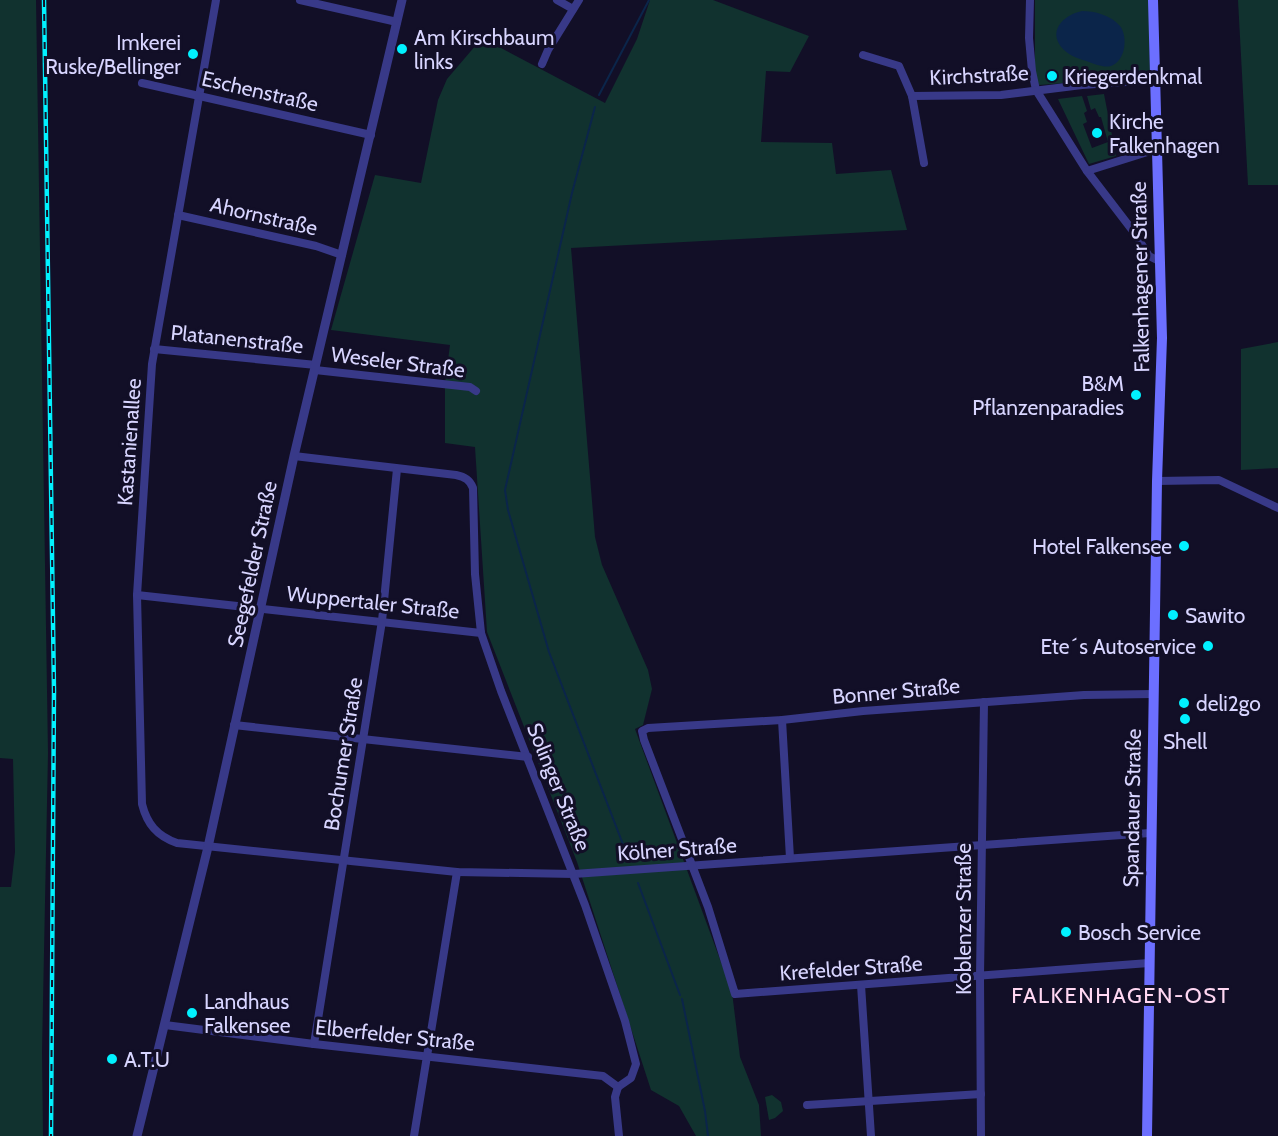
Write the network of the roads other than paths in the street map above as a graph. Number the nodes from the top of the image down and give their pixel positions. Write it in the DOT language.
graph roads {
  1 [pos="216,0"];
  2 [pos="300,0"];
  3 [pos="402,0"];
  4 [pos="557,0"];
  5 [pos="579,0"];
  6 [pos="1030,0"];
  7 [pos="1154,0"];
  8 [pos="573,9"];
  9 [pos="397,22"];
  10 [pos="863,54"];
  11 [pos="542,64"];
  12 [pos="1156,80"];
  13 [pos="142,83"];
  14 [pos="1036,90"];
  15 [pos="200,95"];
  16 [pos="912,96"];
  17 [pos="371,135"];
  18 [pos="1157,149"];
  19 [pos="924,163"];
  20 [pos="1087,171"];
  21 [pos="178,215"];
  22 [pos="342,255"];
  23 [pos="1159,261"];
  24 [pos="154,349"];
  25 [pos="315,367"];
  26 [pos="476,391"];
  27 [pos="294,456"];
  28 [pos="397,469"];
  29 [pos="1157,481"];
  30 [pos="1278,508"];
  31 [pos="137,595"];
  32 [pos="262,608"];
  33 [pos="382,621"];
  34 [pos="481,633"];
  35 [pos="1153,694"];
  36 [pos="984,702"];
  37 [pos="782,720"];
  38 [pos="234,725"];
  39 [pos="364,740"];
  40 [pos="528,757"];
  41 [pos="1150,833"];
  42 [pos="981,845"];
  43 [pos="208,846"];
  44 [pos="790,858"];
  45 [pos="344,862"];
  46 [pos="693,867"];
  47 [pos="457,872"];
  48 [pos="574,874"];
  49 [pos="1149,963"];
  50 [pos="980,976"];
  51 [pos="861,985"];
  52 [pos="165,1025"];
  53 [pos="314,1044"];
  54 [pos="428,1058"];
  55 [pos="618,1088"];
  56 [pos="981,1094"];
  57 [pos="868,1101"];
  58 [pos="807,1105"];
  59 [pos="137,1136"];
  60 [pos="414,1136"];
  61 [pos="619,1136"];
  62 [pos="871,1136"];
  63 [pos="981,1136"];
  64 [pos="1147,1136"];
  1 -- 15 [label="street, Kastanienallee"];
  2 -- 9 [label="street"];
  3 -- 9 [label="street, Seegefelder Straße"];
  4 -- 8 [label="street"];
  5 -- 8 [label="street"];
  6 -- 14 [label="street"];
  7 -- 12 [label="main road, Falkenhagener Straße"];
  8 -- 11 [label="street"];
  9 -- 17 [label="street, Seegefelder Straße"];
  10 -- 16 [label="street"];
  12 -- 14 [label="street, Kirchstraße"];
  12 -- 18 [label="main road, Falkenhagener Straße"];
  13 -- 15 [label="street, Eschenstraße"];
  14 -- 16 [label="street, Kirchstraße"];
  14 -- 20 [label="street"];
  15 -- 17 [label="street, Eschenstraße"];
  15 -- 21 [label="street, Kastanienallee"];
  16 -- 19 [label="street"];
  17 -- 22 [label="street, Seegefelder Straße"];
  18 -- 20 [label="street"];
  18 -- 23 [label="main road, Falkenhagener Straße"];
  20 -- 23 [label="street"];
  21 -- 22 [label="street, Ahornstraße"];
  21 -- 24 [label="street, Kastanienallee"];
  22 -- 25 [label="street, Seegefelder Straße"];
  23 -- 29 [label="main road, Falkenhagener Straße"];
  24 -- 25 [label="street, Platanenstraße"];
  24 -- 31 [label="street, Kastanienallee"];
  25 -- 26 [label="street, Weseler Straße"];
  25 -- 27 [label="street, Seegefelder Straße"];
  27 -- 28 [label="street"];
  27 -- 32 [label="street, Seegefelder Straße"];
  28 -- 33 [label="street, Bochumer Straße"];
  28 -- 34 [label="street, Solinger Straße"];
  29 -- 30 [label="street"];
  29 -- 35 [label="main road, Spandauer Straße"];
  31 -- 32 [label="street, Wuppertaler Straße"];
  31 -- 43 [label="street, Kastanienallee"];
  32 -- 33 [label="street, Wuppertaler Straße"];
  32 -- 38 [label="street, Seegefelder Straße"];
  33 -- 34 [label="street, Wuppertaler Straße"];
  33 -- 39 [label="street, Bochumer Straße"];
  34 -- 40 [label="street, Solinger Straße"];
  35 -- 36 [label="street, Bonner Straße"];
  35 -- 41 [label="main road, Spandauer Straße"];
  36 -- 37 [label="street, Bonner Straße"];
  36 -- 42 [label="street, Koblenzer Straße"];
  37 -- 44 [label="street"];
  37 -- 46 [label="street, Bonner Straße"];
  38 -- 39 [label="street"];
  38 -- 43 [label="street, Seegefelder Straße"];
  39 -- 40 [label="street"];
  39 -- 45 [label="street, Bochumer Straße"];
  40 -- 48 [label="street, Solinger Straße"];
  41 -- 42 [label="street, Kölner Straße"];
  41 -- 49 [label="main road, Spandauer Straße"];
  42 -- 44 [label="street, Kölner Straße"];
  42 -- 50 [label="street, Koblenzer Straße"];
  43 -- 45 [label="street, Kölner Straße"];
  43 -- 52 [label="street, Seegefelder Straße"];
  44 -- 46 [label="street, Kölner Straße"];
  45 -- 47 [label="street, Kölner Straße"];
  45 -- 53 [label="street, Bochumer Straße"];
  46 -- 48 [label="street, Kölner Straße"];
  46 -- 51 [label="street, Krefelder Straße"];
  47 -- 48 [label="street, Kölner Straße"];
  47 -- 54 [label="street"];
  48 -- 55 [label="street, Solinger Straße"];
  49 -- 50 [label="street, Krefelder Straße"];
  49 -- 64 [label="main road, Spandauer Straße"];
  50 -- 51 [label="street, Krefelder Straße"];
  50 -- 56 [label="street, Koblenzer Straße"];
  51 -- 57 [label="street"];
  52 -- 53 [label="street, Elberfelder Straße"];
  52 -- 59 [label="street, Seegefelder Straße"];
  53 -- 54 [label="street, Elberfelder Straße"];
  54 -- 55 [label="street, Elberfelder Straße"];
  54 -- 60 [label="street"];
  55 -- 61 [label="street"];
  56 -- 57 [label="street"];
  56 -- 63 [label="street, Koblenzer Straße"];
  57 -- 58 [label="street"];
  57 -- 62 [label="street"];
}
